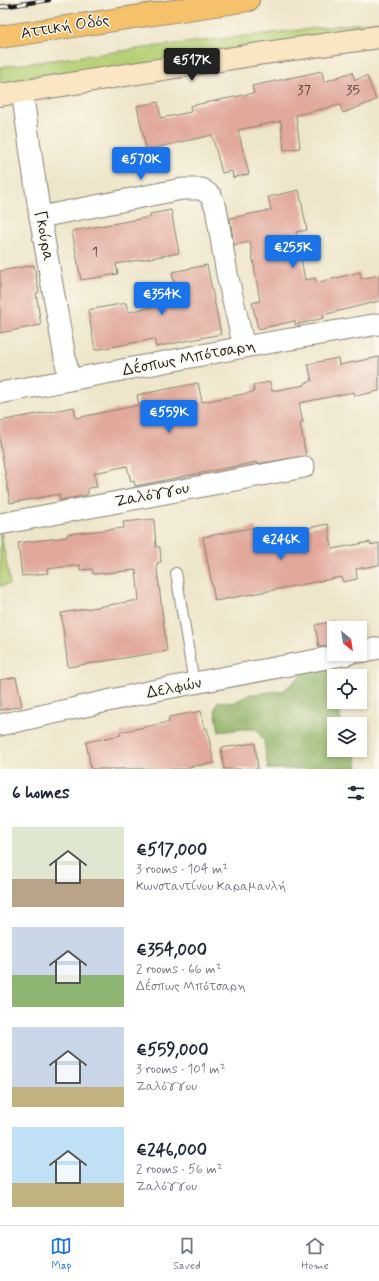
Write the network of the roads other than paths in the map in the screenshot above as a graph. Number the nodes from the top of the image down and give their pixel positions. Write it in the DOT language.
graph roads {
  1 [pos="248,0"];
  2 [pos="0,37"];
  3 [pos="379,37"];
  4 [pos="22,91"];
  5 [pos="0,95"];
  6 [pos="40,217"];
  7 [pos="379,324"];
  8 [pos="244,347"];
  9 [pos="70,380"];
  10 [pos="0,393"];
  11 [pos="304,467"];
  12 [pos="0,524"];
  13 [pos="176,573"];
  14 [pos="379,648"];
  15 [pos="367,651"];
  16 [pos="327,658"];
  17 [pos="194,684"];
  18 [pos="0,725"];
  1 -- 2 [label="highway, Αττική Οδός"];
  3 -- 4 [label="street"];
  4 -- 5 [label="street"];
  4 -- 6 [label="street, Γκούρα"];
  6 -- 8 [label="street"];
  6 -- 9 [label="street, Γκούρα"];
  7 -- 8 [label="street, Δέσπως Μπότσαρη"];
  8 -- 9 [label="street, Δέσπως Μπότσαρη"];
  9 -- 10 [label="street, Δέσπως Μπότσαρη"];
  11 -- 12 [label="street, Ζαλόγγου"];
  13 -- 17 [label="lane"];
  14 -- 15 [label="street"];
  16 -- 17 [label="street, Δελφών"];
  17 -- 18 [label="street, Δελφών"];
}
